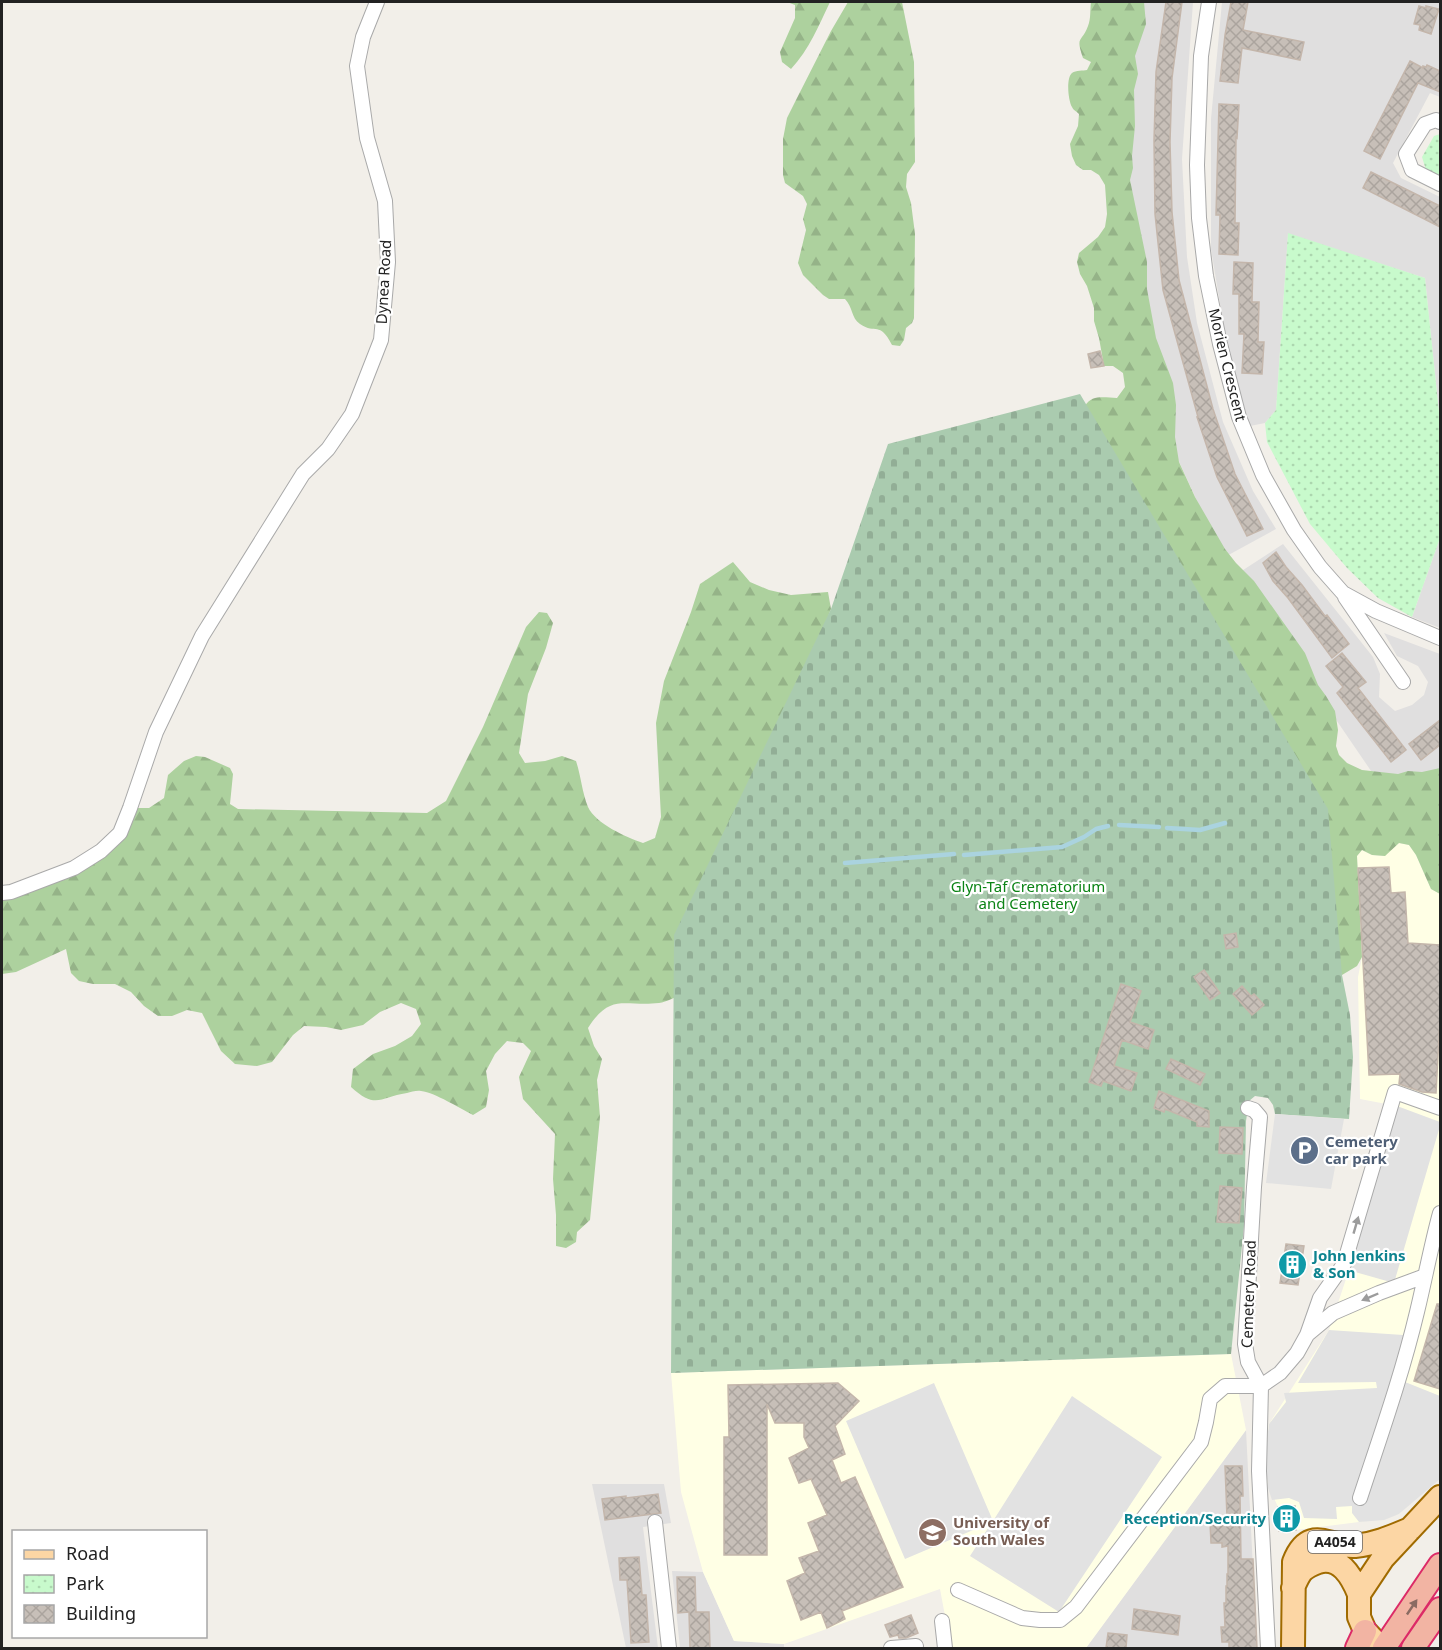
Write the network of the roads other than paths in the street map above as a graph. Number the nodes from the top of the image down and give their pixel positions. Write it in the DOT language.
graph roads {
  1 [pos="377,2"];
  2 [pos="1209,2"];
  3 [pos="1440,122"];
  4 [pos="1440,184"];
  5 [pos="1342,593"];
  6 [pos="1440,638"];
  7 [pos="1403,682"];
  8 [pos="2,893"];
  9 [pos="1248,1108"];
  10 [pos="1440,1108"];
  11 [pos="1440,1213"];
  12 [pos="1425,1276"];
  13 [pos="1307,1335"];
  14 [pos="1261,1386"];
  15 [pos="1440,1497"];
  16 [pos="1360,1498"];
  17 [pos="655,1522"];
  18 [pos="1410,1529"];
  19 [pos="1440,1565"];
  20 [pos="1293,1588"];
  21 [pos="958,1590"];
  22 [pos="1359,1594"];
  23 [pos="1440,1609"];
  24 [pos="942,1621"];
  25 [pos="1361,1640"];
  26 [pos="915,1646"];
  27 [pos="669,1648"];
  28 [pos="891,1648"];
  29 [pos="945,1648"];
  30 [pos="1268,1648"];
  31 [pos="1293,1648"];
  32 [pos="1382,1648"];
  33 [pos="1413,1648"];
  1 -- 8 [label="street, Dynea Road"];
  2 -- 5 [label="street, Morien Crescent"];
  3 -- 4 [label="street"];
  5 -- 6 [label="street, Morien Crescent"];
  5 -- 7 [label="street"];
  9 -- 14 [label="street, Cemetery Road"];
  13 -- 10 [label="street, one-way"];
  11 -- 12 [label="street"];
  12 -- 13 [label="street, one-way"];
  12 -- 16 [label="street"];
  13 -- 14 [label="street"];
  14 -- 21 [label="street"];
  14 -- 30 [label="street, Cemetery Road"];
  15 -- 18 [label="main road"];
  17 -- 27 [label="street"];
  18 -- 20 [label="main road, A4054"];
  18 -- 22 [label="main road"];
  32 -- 19 [label="highway, one-way"];
  20 -- 22 [label="main road, A4054"];
  20 -- 31 [label="main road, A4054"];
  22 -- 25 [label="main road"];
  23 -- 33 [label="highway"];
  24 -- 29 [label="street"];
  25 -- 32 [label="main road"];
  26 -- 28 [label="street"];
}
